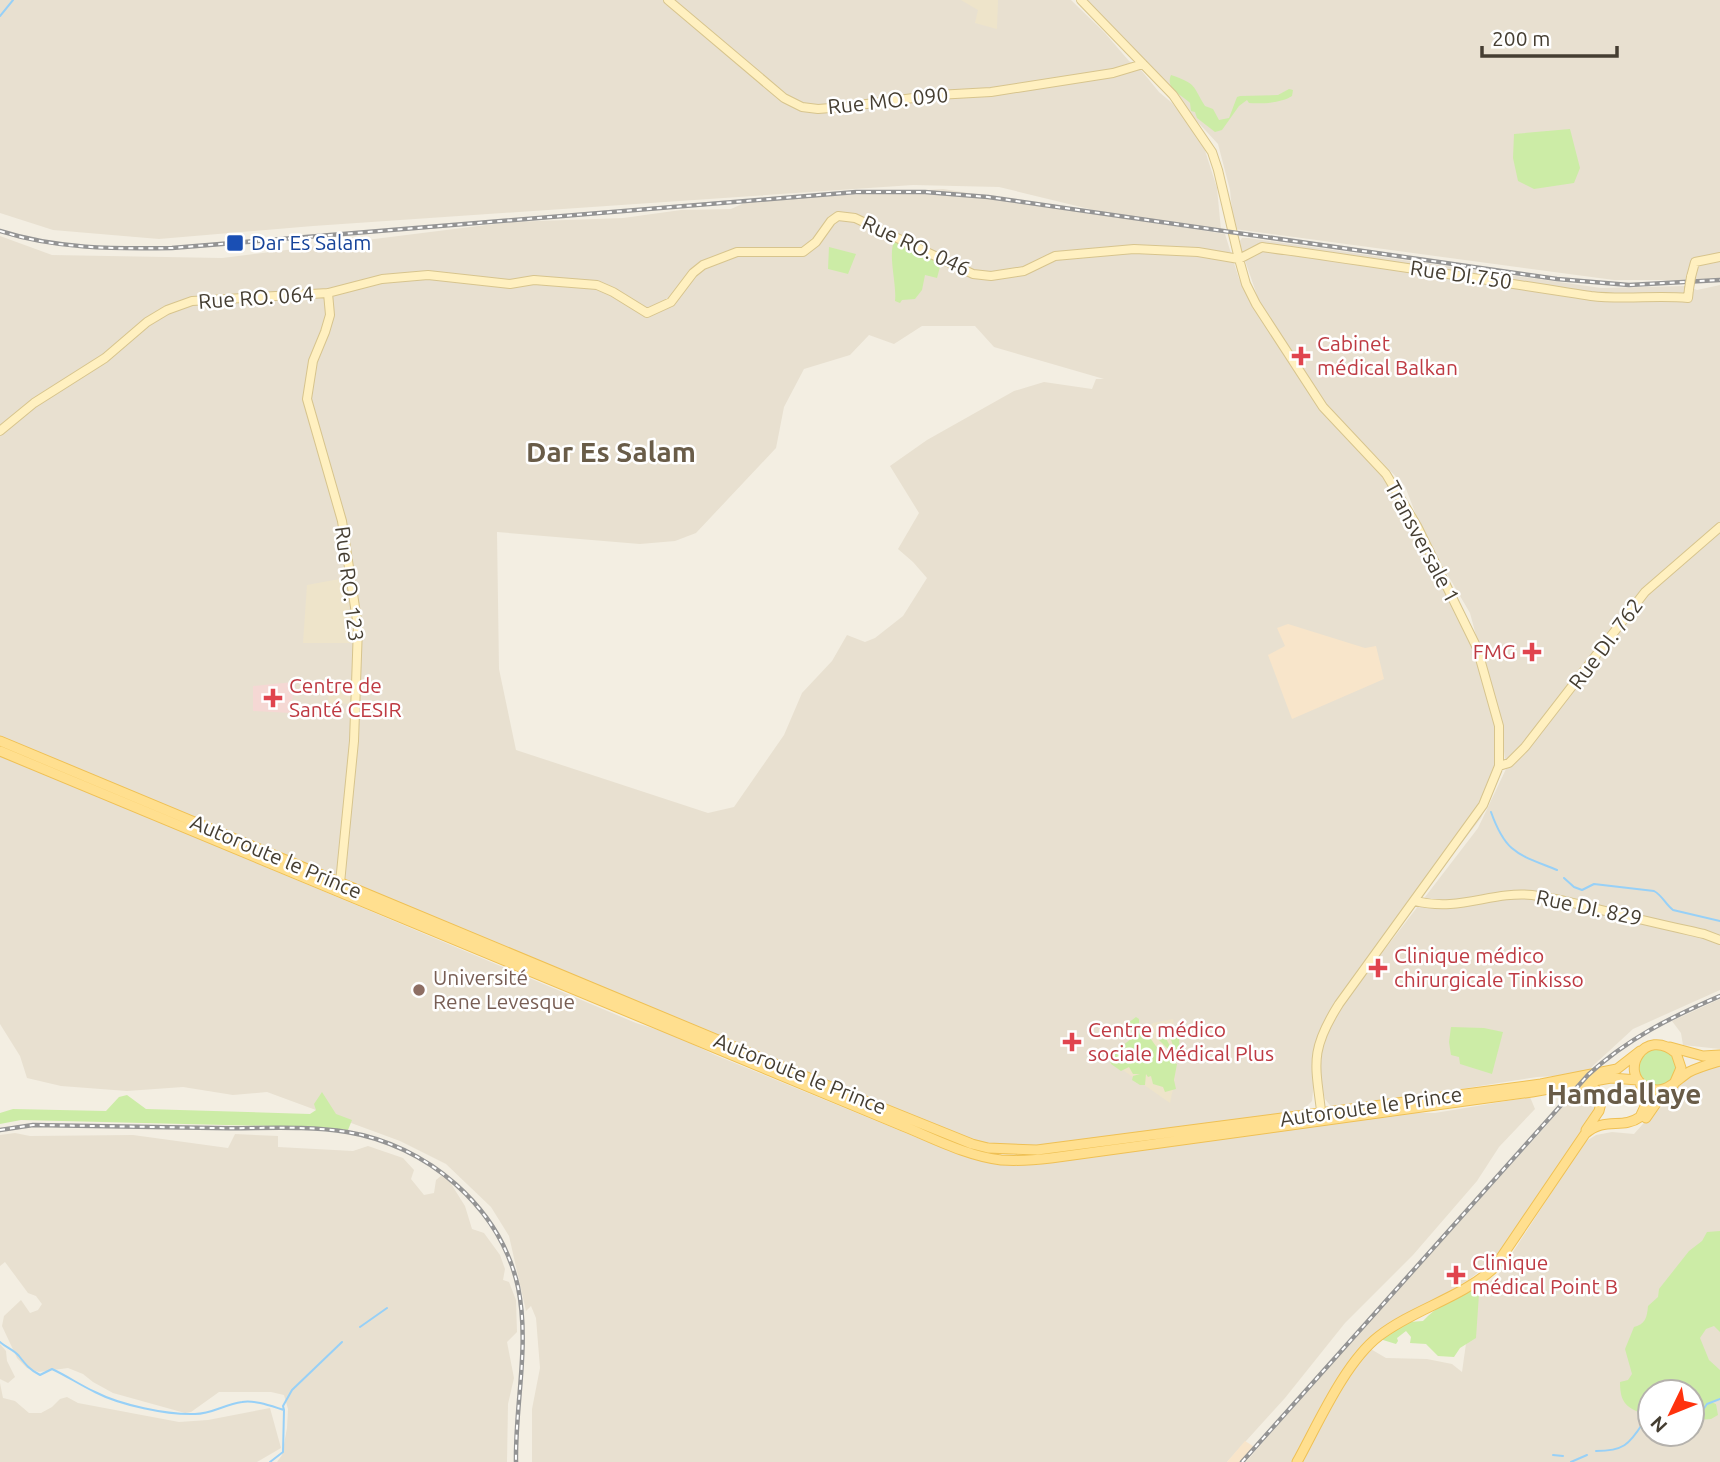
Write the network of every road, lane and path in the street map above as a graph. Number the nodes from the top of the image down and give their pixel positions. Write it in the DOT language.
graph roads {
  1 [pos="668,0"];
  2 [pos="1081,0"];
  3 [pos="1143,64"];
  4 [pos="1720,257"];
  5 [pos="1239,259"];
  6 [pos="510,284"];
  7 [pos="328,293"];
  8 [pos="0,431"];
  9 [pos="1720,527"];
  10 [pos="0,741"];
  11 [pos="0,751"];
  12 [pos="1499,766"];
  13 [pos="340,883"];
  14 [pos="1415,901"];
  15 [pos="1720,940"];
  16 [pos="1669,1047"];
  17 [pos="1640,1051"];
  18 [pos="1720,1060"];
  19 [pos="1639,1081"];
  20 [pos="1580,1084"];
  21 [pos="1670,1086"];
  22 [pos="1322,1118"];
  23 [pos="1576,1147"];
  24 [pos="1297,1462"];
  1 -- 3 [label="street, Rue MO. 090"];
  2 -- 3 [label="street, Transversale 1"];
  3 -- 5 [label="street, Transversale 1"];
  4 -- 5 [label="street, Rue DI.750, bridge"];
  5 -- 6 [label="street, Rue RO. 046"];
  5 -- 12 [label="street, Transversale 1"];
  6 -- 7 [label="street, Rue RO. 064"];
  7 -- 8 [label="street, Rue RO. 064"];
  7 -- 13 [label="street, Rue RO. 123"];
  9 -- 12 [label="street, Rue DI. 762"];
  10 -- 13 [label="main road, Autoroute le Prince"];
  11 -- 22 [label="main road, Autoroute le Prince"];
  12 -- 14 [label="street, Transversale 1"];
  13 -- 22 [label="main road, Autoroute le Prince"];
  14 -- 15 [label="street, Rue DI. 829"];
  14 -- 22 [label="street, Transversale 1"];
  16 -- 17 [label="main road"];
  16 -- 18 [label="main road"];
  16 -- 21 [label="main road"];
  17 -- 19 [label="main road"];
  17 -- 22 [label="main road, Autoroute le Prince"];
  18 -- 21 [label="main road"];
  19 -- 20 [label="main road, Autoroute le Prince"];
  19 -- 21 [label="main road"];
  19 -- 23 [label="main road"];
  20 -- 22 [label="main road, Autoroute le Prince"];
  20 -- 23 [label="main road"];
  21 -- 23 [label="main road"];
  23 -- 24 [label="main road"];
}
